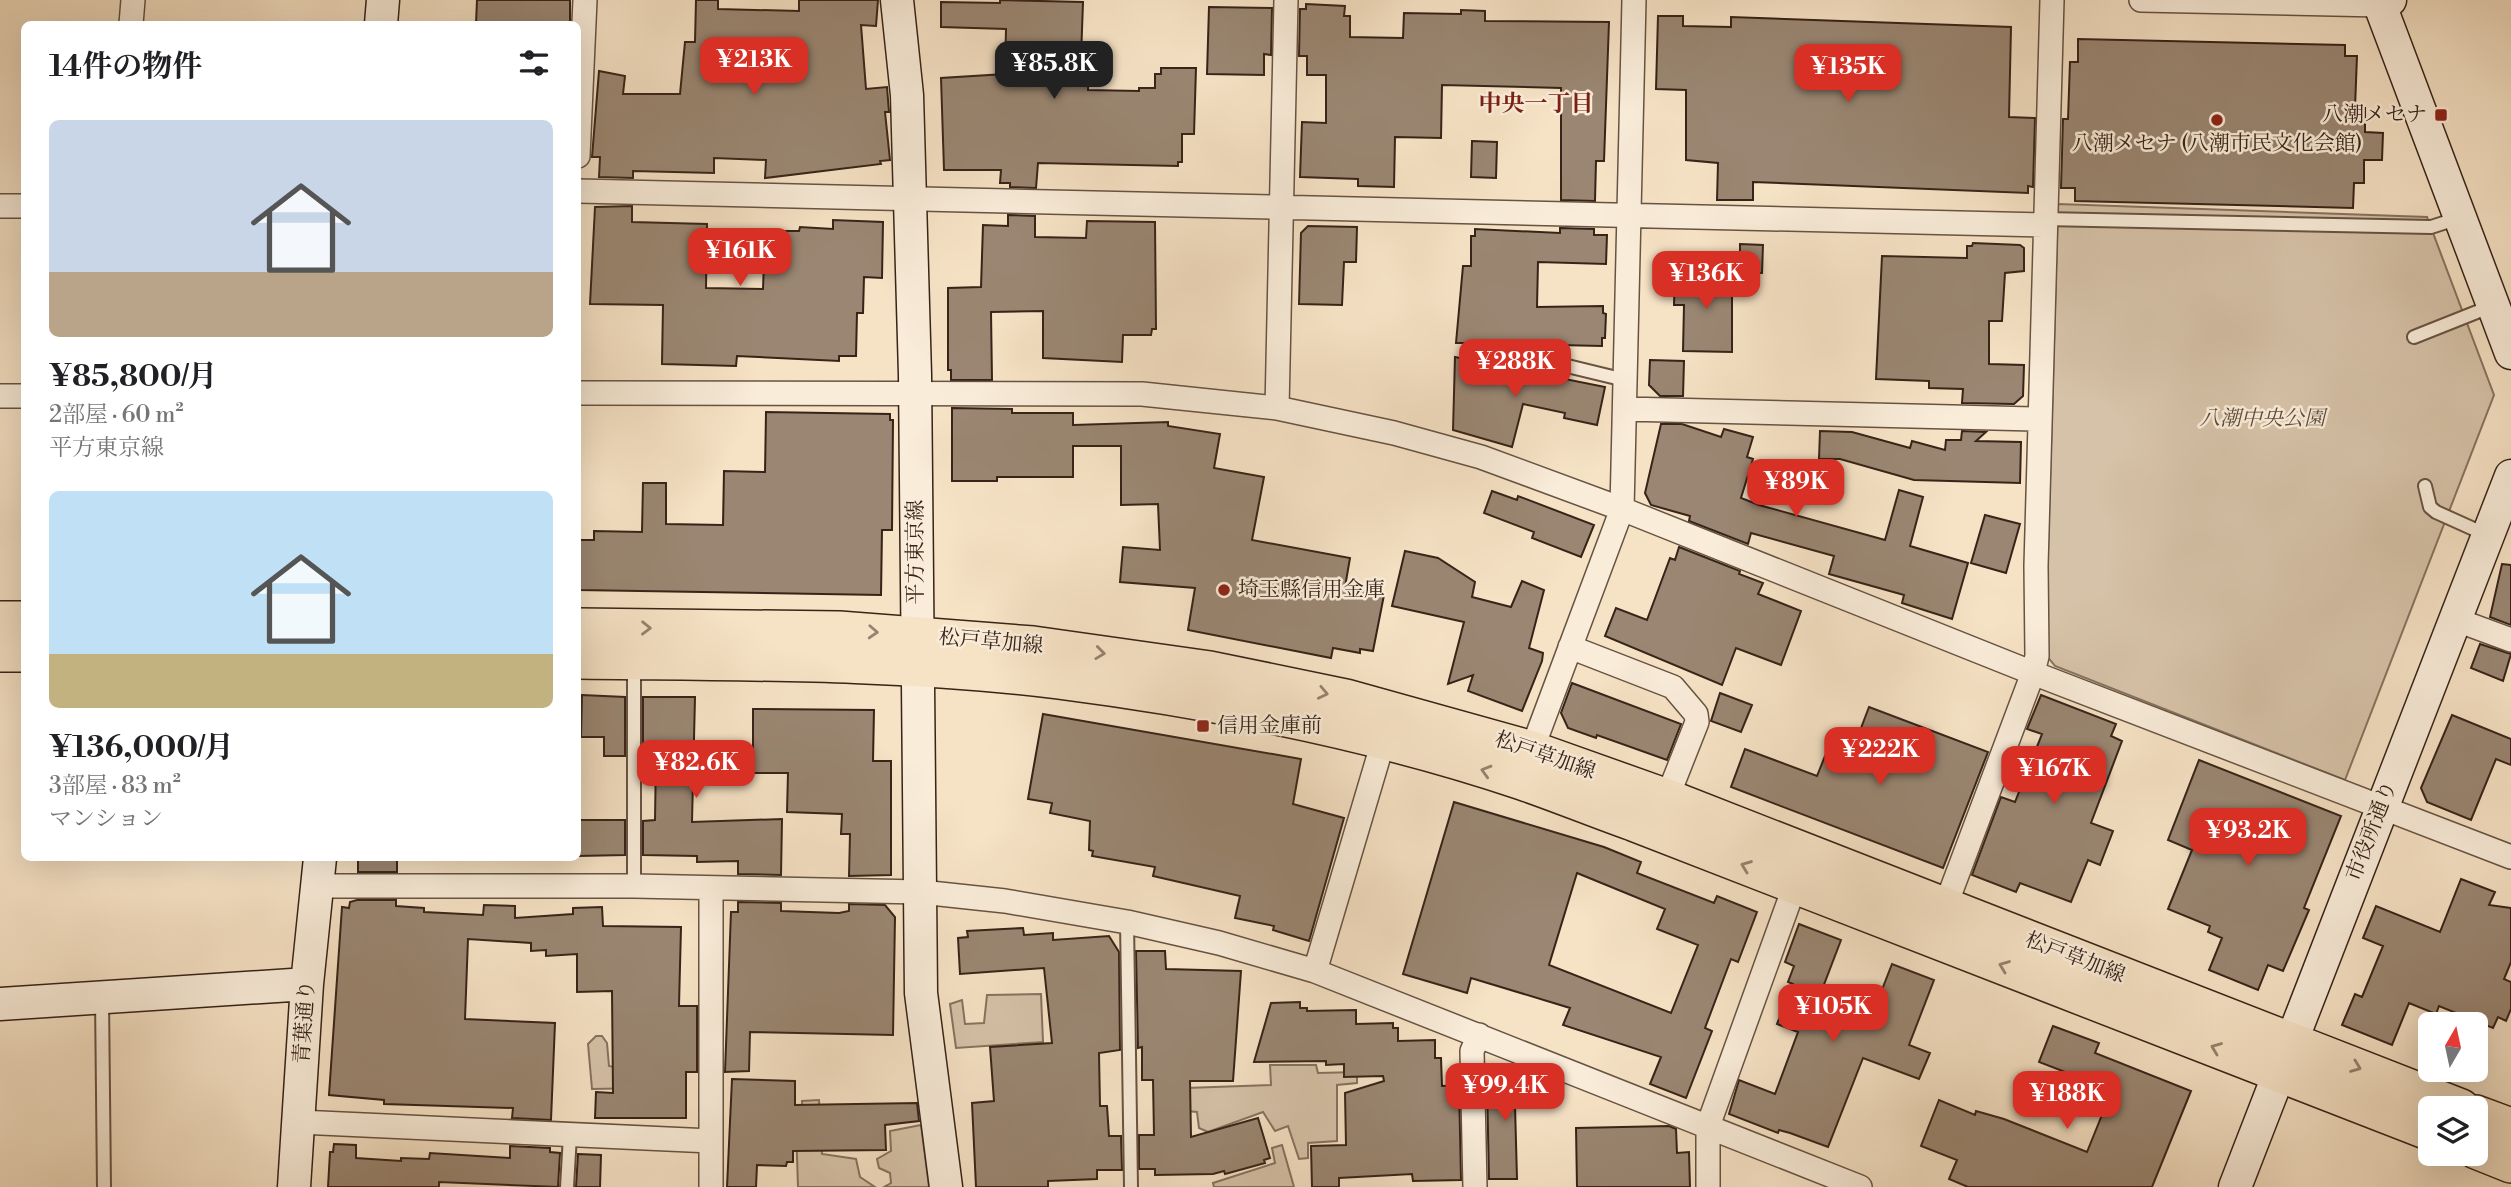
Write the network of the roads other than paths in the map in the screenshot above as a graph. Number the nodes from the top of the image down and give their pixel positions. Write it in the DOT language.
graph roads {
  1 [pos="133,0"];
  2 [pos="383,0"];
  3 [pos="585,0"];
  4 [pos="897,0"];
  5 [pos="1286,0"];
  6 [pos="1634,0"];
  7 [pos="2052,0"];
  8 [pos="2141,0"];
  9 [pos="2385,3"];
  10 [pos="131,21"];
  11 [pos="381,21"];
  12 [pos="581,89"];
  13 [pos="581,191"];
  14 [pos="910,198"];
  15 [pos="0,206"];
  16 [pos="21,206"];
  17 [pos="1280,207"];
  18 [pos="1629,215"];
  19 [pos="2461,217"];
  20 [pos="2044,222"];
  21 [pos="2494,306"];
  22 [pos="2414,337"];
  23 [pos="1497,349"];
  24 [pos="2511,353"];
  25 [pos="1625,380"];
  26 [pos="581,393"];
  27 [pos="915,393"];
  28 [pos="0,396"];
  29 [pos="21,396"];
  30 [pos="1277,408"];
  31 [pos="1625,409"];
  32 [pos="2039,419"];
  33 [pos="2511,476"];
  34 [pos="2425,486"];
  35 [pos="1622,509"];
  36 [pos="2487,535"];
  37 [pos="2454,619"];
  38 [pos="0,620"];
  39 [pos="21,620"];
  40 [pos="581,627"];
  41 [pos="2511,640"];
  42 [pos="1570,647"];
  43 [pos="917,651"];
  44 [pos="0,653"];
  45 [pos="21,653"];
  46 [pos="581,660"];
  47 [pos="634,660"];
  48 [pos="2033,673"];
  49 [pos="1383,742"];
  50 [pos="1526,765"];
  51 [pos="1667,798"];
  52 [pos="2382,807"];
  53 [pos="2511,857"];
  54 [pos="318,872"];
  55 [pos="1794,885"];
  56 [pos="634,886"];
  57 [pos="711,888"];
  58 [pos="921,892"];
  59 [pos="1945,907"];
  60 [pos="1126,922"];
  61 [pos="1315,971"];
  62 [pos="307,984"];
  63 [pos="102,998"];
  64 [pos="0,1004"];
  65 [pos="1479,1035"];
  66 [pos="2286,1058"];
  67 [pos="2419,1096"];
  68 [pos="2488,1118"];
  69 [pos="299,1122"];
  70 [pos="2418,1125"];
  71 [pos="1708,1126"];
  72 [pos="2511,1127"];
  73 [pos="570,1135"];
  74 [pos="711,1141"];
  75 [pos="2488,1155"];
  76 [pos="2511,1164"];
  77 [pos="104,1187"];
  78 [pos="294,1187"];
  79 [pos="567,1187"];
  80 [pos="711,1187"];
  81 [pos="946,1187"];
  82 [pos="1131,1187"];
  83 [pos="1475,1187"];
  84 [pos="1708,1187"];
  85 [pos="1860,1187"];
  86 [pos="2235,1187"];
  1 -- 10 [label="street"];
  2 -- 11 [label="street"];
  3 -- 12 [label="street"];
  4 -- 14 [label="street, 平方東京線"];
  5 -- 17 [label="street"];
  6 -- 18 [label="street"];
  7 -- 20 [label="street"];
  8 -- 9 [label="street"];
  9 -- 19 [label="street"];
  13 -- 14 [label="street"];
  14 -- 17 [label="street"];
  14 -- 27 [label="street, 平方東京線"];
  15 -- 16 [label="street"];
  17 -- 18 [label="street"];
  17 -- 30 [label="street"];
  18 -- 20 [label="street"];
  18 -- 25 [label="street"];
  19 -- 20 [label="lane"];
  19 -- 21 [label="street"];
  20 -- 32 [label="street"];
  21 -- 22 [label="lane"];
  21 -- 24 [label="street"];
  23 -- 25 [label="lane"];
  25 -- 31 [label="street"];
  26 -- 27 [label="street"];
  27 -- 30 [label="street"];
  27 -- 43 [label="street, 平方東京線"];
  28 -- 29 [label="street"];
  30 -- 35 [label="street"];
  31 -- 32 [label="street"];
  31 -- 35 [label="street"];
  32 -- 48 [label="street"];
  33 -- 36 [label="street, 市役所通り"];
  34 -- 36 [label="lane"];
  35 -- 42 [label="street"];
  35 -- 48 [label="street"];
  36 -- 37 [label="street, 市役所通り"];
  37 -- 41 [label="street"];
  37 -- 52 [label="street, 市役所通り"];
  38 -- 39 [label="main road"];
  40 -- 43 [label="main road, 松戸草加線, one-way"];
  42 -- 50 [label="street"];
  42 -- 51 [label="street"];
  43 -- 47 [label="main road, 松戸草加線"];
  43 -- 49 [label="main road, 松戸草加線"];
  43 -- 50 [label="main road, 松戸草加線, one-way"];
  43 -- 58 [label="street, 平方東京線"];
  44 -- 45 [label="main road"];
  46 -- 47 [label="main road, 松戸草加線"];
  47 -- 56 [label="lane"];
  48 -- 52 [label="street"];
  48 -- 59 [label="street"];
  50 -- 49 [label="main road, 松戸草加線, one-way"];
  49 -- 61 [label="street"];
  50 -- 51 [label="main road, 松戸草加線"];
  55 -- 50 [label="main road, 松戸草加線, one-way"];
  51 -- 59 [label="main road, 松戸草加線"];
  52 -- 53 [label="street"];
  52 -- 66 [label="street, 市役所通り"];
  54 -- 56 [label="street"];
  54 -- 62 [label="street, 青葉通り"];
  66 -- 55 [label="main road, 松戸草加線, one-way"];
  55 -- 71 [label="street"];
  56 -- 57 [label="street"];
  57 -- 58 [label="street"];
  57 -- 74 [label="street"];
  58 -- 60 [label="street"];
  58 -- 81 [label="street, 平方東京線"];
  59 -- 66 [label="main road, 松戸草加線"];
  60 -- 61 [label="street"];
  60 -- 82 [label="lane"];
  61 -- 65 [label="street"];
  62 -- 63 [label="street"];
  62 -- 69 [label="street, 青葉通り"];
  63 -- 64 [label="street"];
  63 -- 77 [label="lane"];
  65 -- 71 [label="street"];
  65 -- 83 [label="street"];
  66 -- 67 [label="main road, 松戸草加線, one-way"];
  66 -- 70 [label="main road, 松戸草加線"];
  66 -- 86 [label="street, 市役所通り"];
  68 -- 72 [label="main road"];
  69 -- 73 [label="street"];
  69 -- 78 [label="street, 青葉通り"];
  71 -- 84 [label="street"];
  71 -- 85 [label="street"];
  73 -- 74 [label="street"];
  73 -- 79 [label="lane"];
  74 -- 80 [label="street"];
  75 -- 76 [label="main road"];
}
